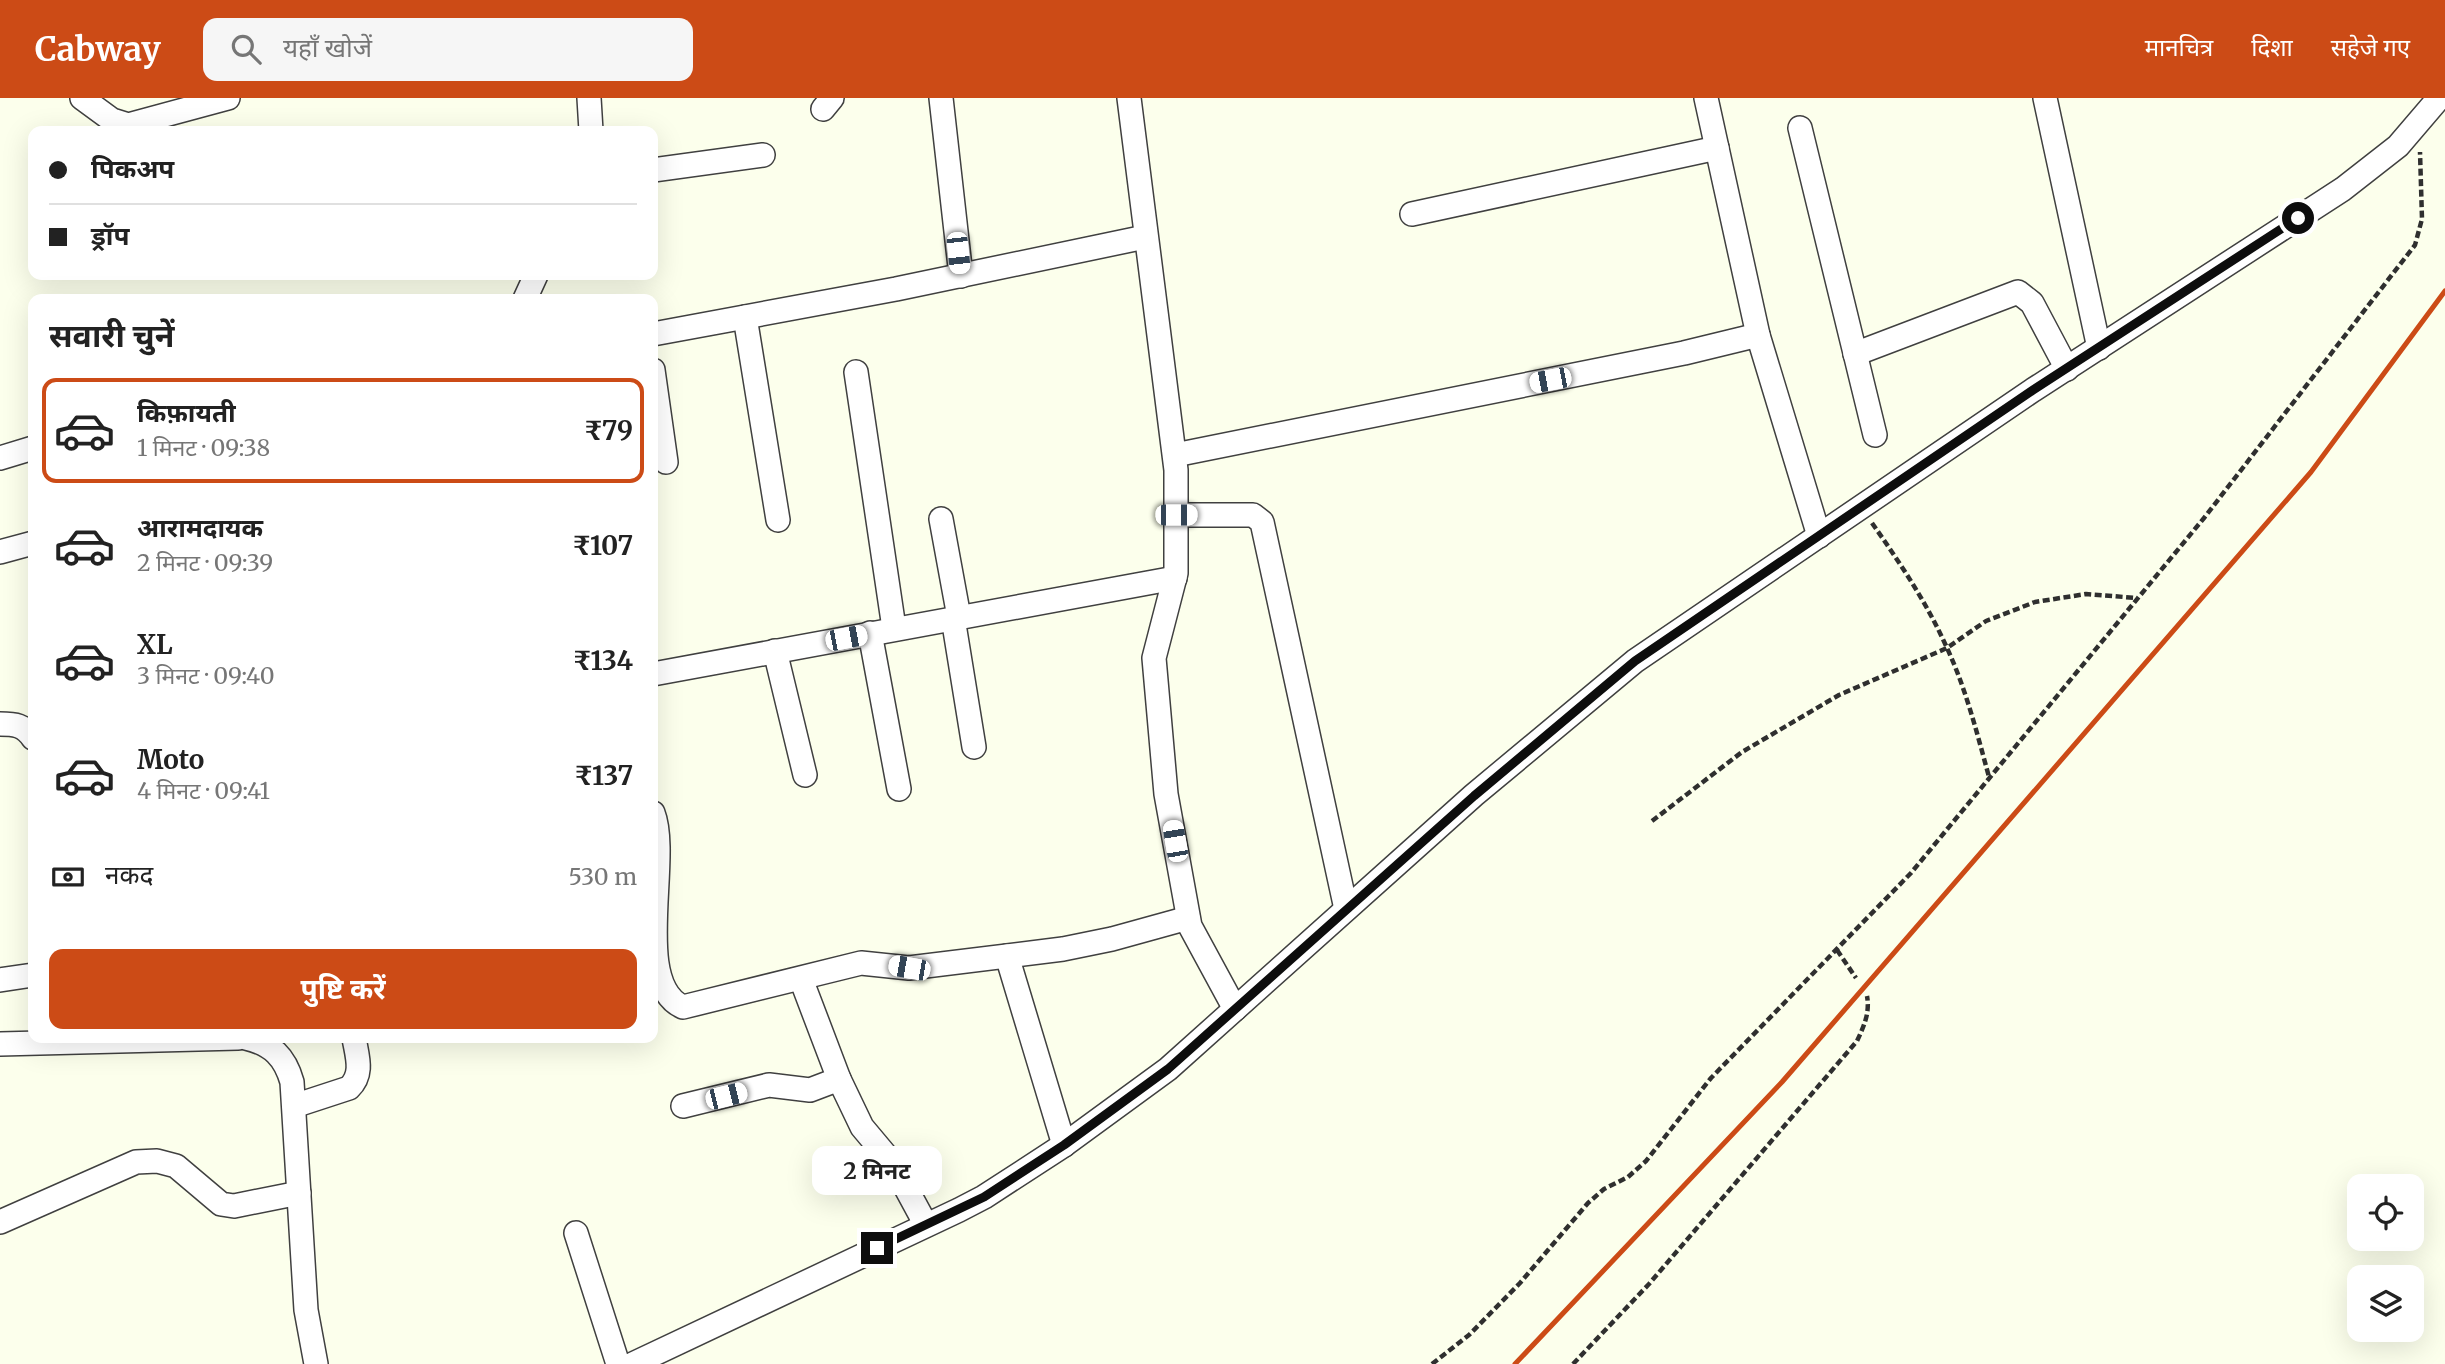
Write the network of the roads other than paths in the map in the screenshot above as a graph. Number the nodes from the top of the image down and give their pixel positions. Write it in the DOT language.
graph roads {
  1 [pos="82,98"];
  2 [pos="228,98"];
  3 [pos="589,98"];
  4 [pos="941,98"];
  5 [pos="1129,98"];
  6 [pos="1706,98"];
  7 [pos="2045,98"];
  8 [pos="2439,98"];
  9 [pos="591,126"];
  10 [pos="1800,128"];
  11 [pos="1717,148"];
  12 [pos="764,155"];
  13 [pos="658,169"];
  14 [pos="1412,214"];
  15 [pos="1145,237"];
  16 [pos="961,275"];
  17 [pos="745,317"];
  18 [pos="658,333"];
  19 [pos="1758,335"];
  20 [pos="2099,348"];
  21 [pos="1855,354"];
  22 [pos="2067,369"];
  23 [pos="856,372"];
  24 [pos="658,405"];
  25 [pos="1875,435"];
  26 [pos="28,450"];
  27 [pos="1175,456"];
  28 [pos="0,458"];
  29 [pos="666,462"];
  30 [pos="1176,515"];
  31 [pos="942,519"];
  32 [pos="778,520"];
  33 [pos="1819,536"];
  34 [pos="28,544"];
  35 [pos="0,552"];
  36 [pos="1175,578"];
  37 [pos="956,617"];
  38 [pos="894,628"];
  39 [pos="870,633"];
  40 [pos="775,651"];
  41 [pos="658,673"];
  42 [pos="0,724"];
  43 [pos="28,732"];
  44 [pos="975,747"];
  45 [pos="805,775"];
  46 [pos="899,789"];
  47 [pos="658,835"];
  48 [pos="658,864"];
  49 [pos="1346,909"];
  50 [pos="1188,918"];
  51 [pos="1007,956"];
  52 [pos="658,970"];
  53 [pos="28,976"];
  54 [pos="801,979"];
  55 [pos="0,980"];
  56 [pos="1235,1009"];
  57 [pos="40,1043"];
  58 [pos="263,1043"];
  59 [pos="355,1043"];
  60 [pos="0,1044"];
  61 [pos="839,1079"];
  62 [pos="683,1106"];
  63 [pos="294,1107"];
  64 [pos="1064,1145"];
  65 [pos="299,1193"];
  66 [pos="0,1222"];
  67 [pos="926,1225"];
  68 [pos="576,1233"];
  69 [pos="316,1364"];
  70 [pos="618,1364"];
  71 [pos="633,1364"];
  1 -- 2 [label="street"];
  3 -- 9 [label="street"];
  4 -- 16 [label="street"];
  5 -- 15 [label="street"];
  6 -- 11 [label="street"];
  7 -- 20 [label="street"];
  8 -- 20 [label="street"];
  10 -- 21 [label="street"];
  11 -- 14 [label="street"];
  11 -- 19 [label="street"];
  12 -- 13 [label="street"];
  15 -- 16 [label="street"];
  15 -- 27 [label="street"];
  16 -- 17 [label="street"];
  17 -- 18 [label="street"];
  17 -- 32 [label="street"];
  19 -- 27 [label="street"];
  19 -- 33 [label="street"];
  20 -- 22 [label="street"];
  21 -- 22 [label="street"];
  21 -- 25 [label="street"];
  22 -- 33 [label="street"];
  23 -- 38 [label="street"];
  24 -- 29 [label="street"];
  26 -- 28 [label="street"];
  27 -- 30 [label="street"];
  30 -- 36 [label="street"];
  30 -- 49 [label="street"];
  31 -- 37 [label="street"];
  33 -- 49 [label="street"];
  34 -- 35 [label="street"];
  36 -- 37 [label="street"];
  36 -- 50 [label="street"];
  37 -- 38 [label="street"];
  37 -- 44 [label="street"];
  38 -- 39 [label="street"];
  39 -- 40 [label="street"];
  39 -- 46 [label="street"];
  40 -- 41 [label="street"];
  40 -- 45 [label="street"];
  42 -- 43 [label="street"];
  47 -- 48 [label="street"];
  49 -- 56 [label="street"];
  50 -- 51 [label="street"];
  50 -- 56 [label="street"];
  51 -- 54 [label="street"];
  51 -- 64 [label="street"];
  52 -- 54 [label="street"];
  53 -- 55 [label="street"];
  54 -- 61 [label="street"];
  56 -- 64 [label="street"];
  57 -- 60 [label="street"];
  58 -- 63 [label="street"];
  59 -- 63 [label="street"];
  61 -- 62 [label="street"];
  61 -- 67 [label="street"];
  63 -- 65 [label="street"];
  64 -- 67 [label="street"];
  65 -- 66 [label="street"];
  65 -- 69 [label="street"];
  67 -- 71 [label="street"];
  68 -- 70 [label="street"];
}
